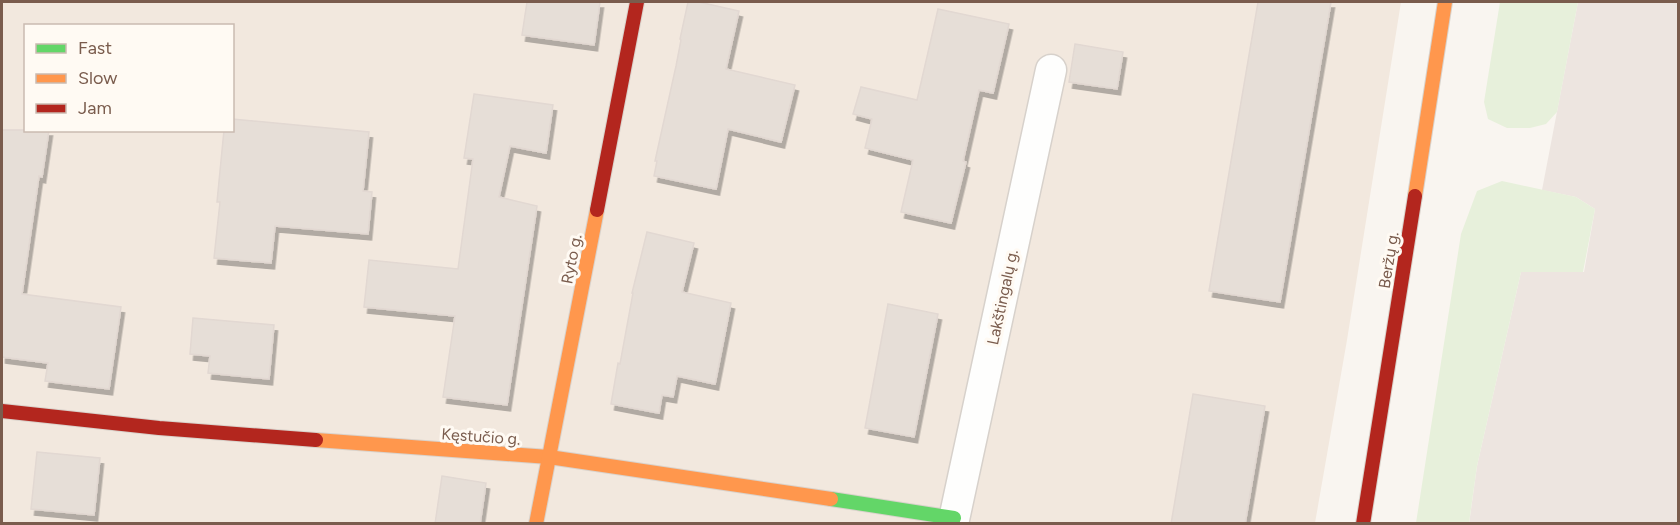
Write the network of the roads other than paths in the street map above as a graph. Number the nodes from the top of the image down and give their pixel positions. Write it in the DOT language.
graph roads {
  1 [pos="637,2"];
  2 [pos="1445,2"];
  3 [pos="1051,70"];
  4 [pos="2,411"];
  5 [pos="549,458"];
  6 [pos="954,521"];
  7 [pos="536,524"];
  8 [pos="1363,524"];
  1 -- 5 [label="street, Ryto g."];
  2 -- 8 [label="street, Beržų g."];
  3 -- 6 [label="street, Lakštingalų g."];
  4 -- 5 [label="street, Kęstučio g."];
  5 -- 6 [label="street, Kęstučio g."];
  5 -- 7 [label="street, Ryto g."];
}
